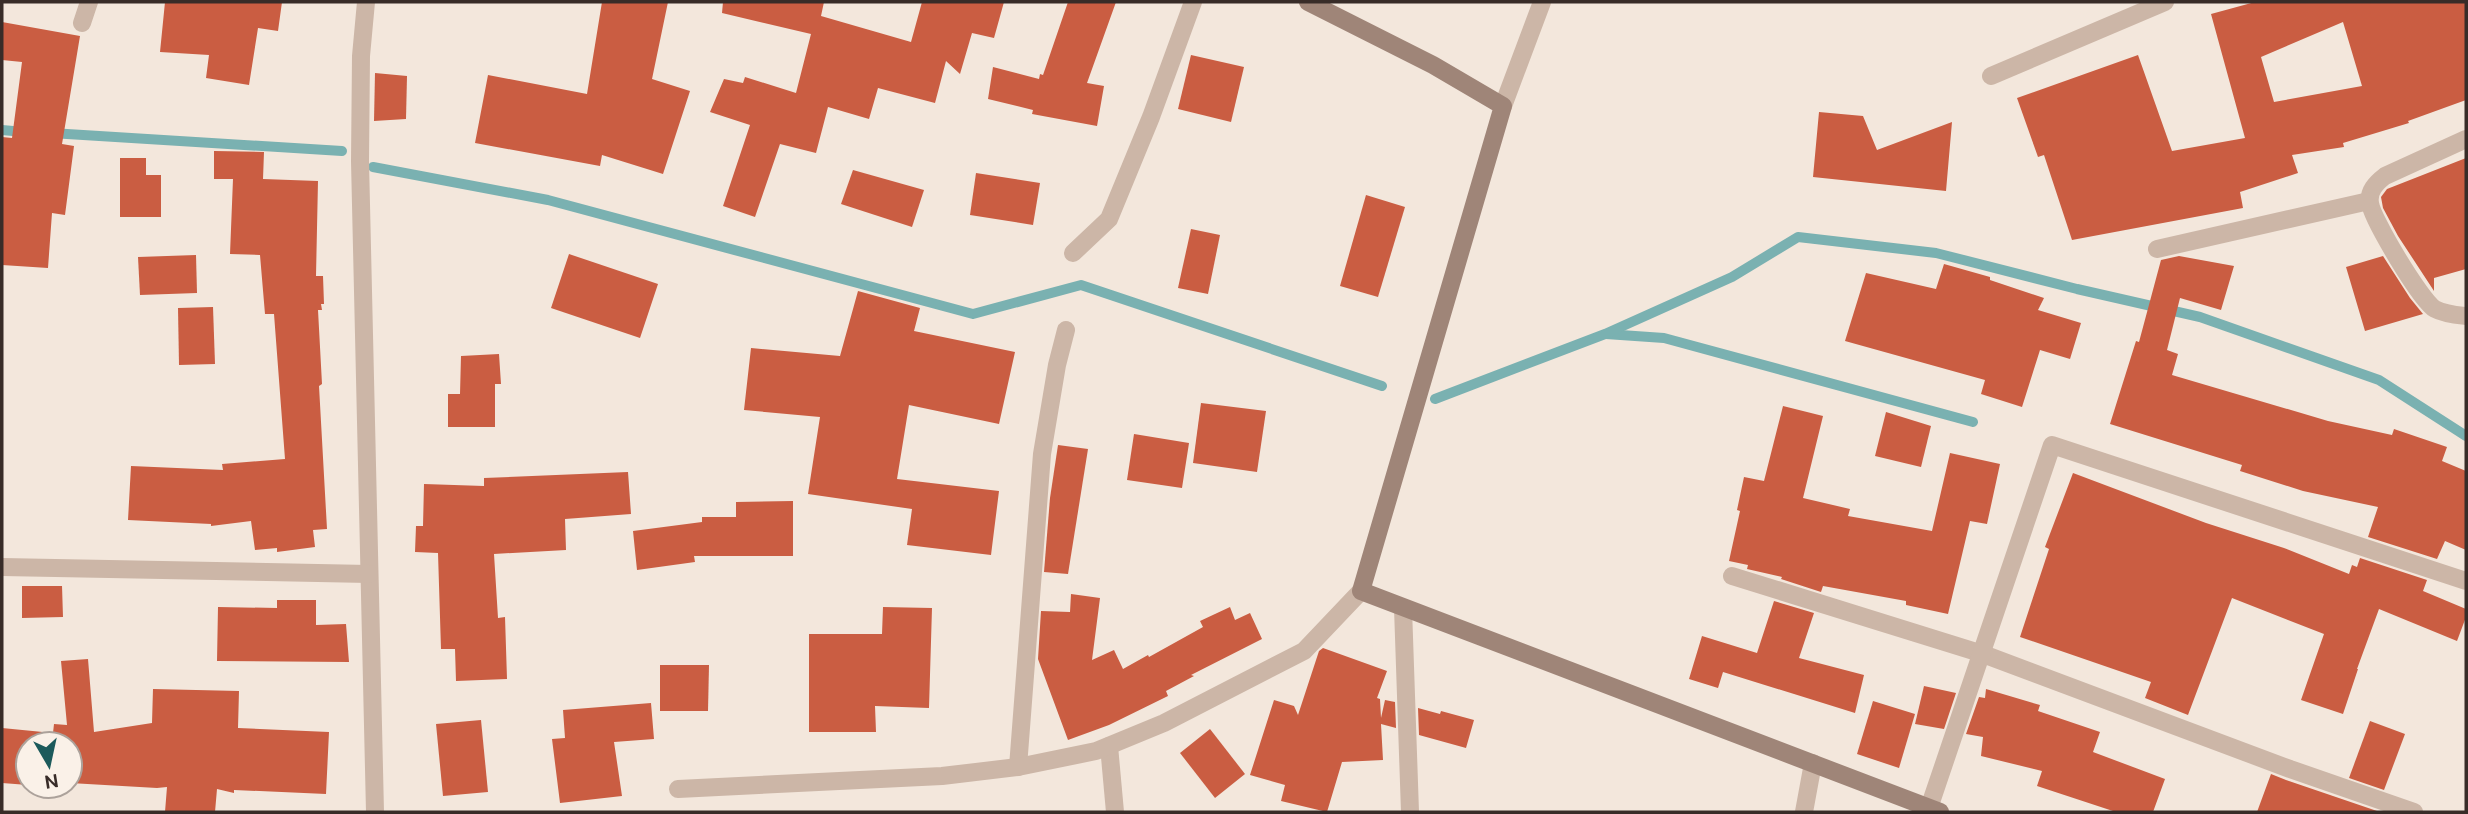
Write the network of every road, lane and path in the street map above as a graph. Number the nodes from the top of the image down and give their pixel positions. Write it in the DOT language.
graph roads {
  1 [pos="89,2"];
  2 [pos="366,2"];
  3 [pos="1194,2"];
  4 [pos="1308,2"];
  5 [pos="1542,2"];
  6 [pos="2165,2"];
  7 [pos="82,23"];
  8 [pos="1991,76"];
  9 [pos="1503,106"];
  10 [pos="2466,139"];
  11 [pos="2369,201"];
  12 [pos="2157,249"];
  13 [pos="1073,253"];
  14 [pos="2466,316"];
  15 [pos="1066,330"];
  16 [pos="2,566"];
  17 [pos="369,573"];
  18 [pos="1732,576"];
  19 [pos="2466,581"];
  20 [pos="1361,591"];
  21 [pos="1403,608"];
  22 [pos="1983,654"];
  23 [pos="1109,746"];
  24 [pos="1813,763"];
  25 [pos="1018,767"];
  26 [pos="678,789"];
  27 [pos="1935,810"];
  28 [pos="375,812"];
  29 [pos="1115,812"];
  30 [pos="1410,812"];
  31 [pos="1804,812"];
  32 [pos="2414,812"];
  1 -- 7 [label="street"];
  2 -- 17 [label="street"];
  3 -- 13 [label="street"];
  4 -- 9 [label="street"];
  5 -- 9 [label="street"];
  6 -- 8 [label="street"];
  9 -- 20 [label="street"];
  10 -- 11 [label="street"];
  11 -- 12 [label="street"];
  11 -- 14 [label="street"];
  15 -- 25 [label="street"];
  16 -- 17 [label="street"];
  17 -- 28 [label="street"];
  18 -- 22 [label="street"];
  19 -- 22 [label="street"];
  20 -- 21 [label="street"];
  20 -- 23 [label="street"];
  21 -- 24 [label="street"];
  21 -- 30 [label="street"];
  22 -- 27 [label="street"];
  22 -- 32 [label="street"];
  23 -- 25 [label="street"];
  23 -- 29 [label="street"];
  24 -- 27 [label="street"];
  24 -- 31 [label="street"];
  25 -- 26 [label="street"];
}
